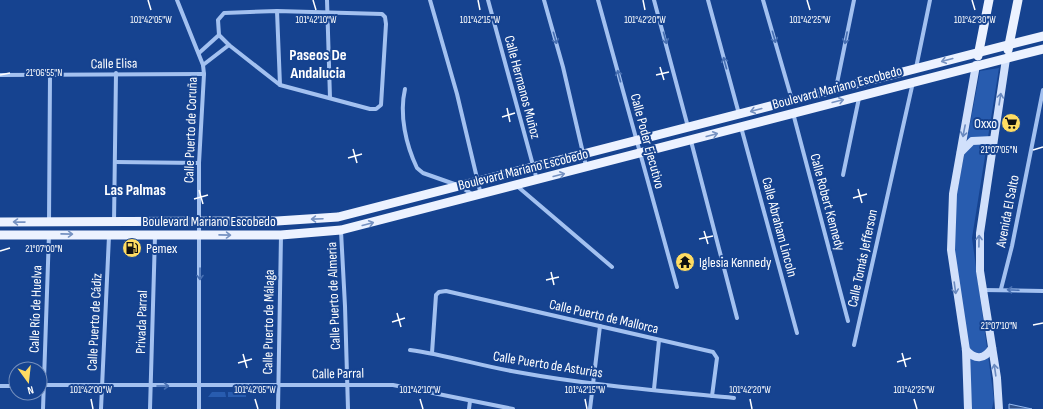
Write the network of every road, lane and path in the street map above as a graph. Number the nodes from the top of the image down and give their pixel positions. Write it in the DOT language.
graph roads {
  1 [pos="177,0"];
  2 [pos="327,0"];
  3 [pos="430,0"];
  4 [pos="488,0"];
  5 [pos="544,0"];
  6 [pos="598,0"];
  7 [pos="654,0"];
  8 [pos="708,0"];
  9 [pos="763,0"];
  10 [pos="854,0"];
  11 [pos="930,0"];
  12 [pos="989,0"];
  13 [pos="1018,0"];
  14 [pos="277,11"];
  15 [pos="327,11"];
  16 [pos="220,35"];
  17 [pos="1043,36"];
  18 [pos="1010,44"];
  19 [pos="229,45"];
  20 [pos="1043,49"];
  21 [pos="979,51"];
  22 [pos="199,53"];
  23 [pos="1006,59"];
  24 [pos="203,64"];
  25 [pos="976,66"];
  26 [pos="916,68"];
  27 [pos="116,73"];
  28 [pos="204,74"];
  29 [pos="0,75"];
  30 [pos="50,75"];
  31 [pos="913,82"];
  32 [pos="280,85"];
  33 [pos="836,88"];
  34 [pos="405,89"];
  35 [pos="1043,90"];
  36 [pos="860,95"];
  37 [pos="330,98"];
  38 [pos="792,100"];
  39 [pos="793,113"];
  40 [pos="739,114"];
  41 [pos="688,127"];
  42 [pos="741,127"];
  43 [pos="690,140"];
  44 [pos="993,140"];
  45 [pos="637,141"];
  46 [pos="640,154"];
  47 [pos="583,155"];
  48 [pos="959,156"];
  49 [pos="115,162"];
  50 [pos="199,163"];
  51 [pos="534,168"];
  52 [pos="587,168"];
  53 [pos="843,175"];
  54 [pos="537,180"];
  55 [pos="477,182"];
  56 [pos="460,186"];
  57 [pos="516,186"];
  58 [pos="478,196"];
  59 [pos="200,221"];
  60 [pos="0,222"];
  61 [pos="49,222"];
  62 [pos="114,222"];
  63 [pos="341,230"];
  64 [pos="49,234"];
  65 [pos="0,235"];
  66 [pos="109,235"];
  67 [pos="155,235"];
  68 [pos="200,235"];
  69 [pos="280,235"];
  70 [pos="612,267"];
  71 [pos="677,287"];
  72 [pos="1001,289"];
  73 [pos="982,290"];
  74 [pos="1043,292"];
  75 [pos="737,318"];
  76 [pos="848,321"];
  77 [pos="600,326"];
  78 [pos="797,333"];
  79 [pos="659,340"];
  80 [pos="854,346"];
  81 [pos="992,348"];
  82 [pos="410,350"];
  83 [pos="966,350"];
  84 [pos="432,353"];
  85 [pos="43,361"];
  86 [pos="593,383"];
  87 [pos="48,385"];
  88 [pos="278,385"];
  89 [pos="347,385"];
  90 [pos="102,386"];
  91 [pos="150,386"];
  92 [pos="199,386"];
  93 [pos="654,389"];
  94 [pos="712,396"];
  95 [pos="734,398"];
  96 [pos="470,401"];
  97 [pos="101,409"];
  98 [pos="150,409"];
  99 [pos="199,409"];
  100 [pos="278,409"];
  101 [pos="348,409"];
  102 [pos="469,409"];
  103 [pos="513,409"];
  104 [pos="590,409"];
  105 [pos="968,409"];
  106 [pos="999,409"];
  1 -- 22 [label="street, Calle Puerto de Coruña"];
  2 -- 15 [label="street"];
  3 -- 55 [label="street"];
  4 -- 51 [label="street, Calle Hermanos Muñoz"];
  5 -- 47 [label="street, one-way"];
  45 -- 6 [label="street, Calle Poder Ejecutivo, one-way"];
  7 -- 41 [label="street, one-way"];
  40 -- 8 [label="street, one-way"];
  9 -- 38 [label="street, one-way"];
  10 -- 33 [label="street, one-way"];
  11 -- 26 [label="street"];
  12 -- 21 [label="main road"];
  13 -- 18 [label="main road"];
  14 -- 15 [label="street"];
  14 -- 16 [label="street"];
  14 -- 32 [label="street"];
  15 -- 37 [label="street"];
  15 -- 37 [label="street"];
  16 -- 19 [label="street"];
  16 -- 22 [label="street"];
  17 -- 18 [label="main road, Boulevard Mariano Escobedo"];
  18 -- 21 [label="main road, Boulevard Mariano Escobedo"];
  18 -- 23 [label="main road"];
  19 -- 24 [label="street"];
  19 -- 32 [label="street"];
  20 -- 23 [label="main road, Boulevard Mariano Escobedo"];
  21 -- 25 [label="main road"];
  21 -- 26 [label="main road, Boulevard Mariano Escobedo, one-way"];
  22 -- 24 [label="street, Calle Puerto de Coruña"];
  23 -- 25 [label="main road, Boulevard Mariano Escobedo"];
  44 -- 23 [label="main road, one-way"];
  24 -- 28 [label="street, Calle Puerto de Coruña"];
  25 -- 31 [label="main road, Boulevard Mariano Escobedo"];
  25 -- 48 [label="main road, one-way"];
  26 -- 33 [label="main road, Boulevard Mariano Escobedo"];
  27 -- 28 [label="street, Calle Elisa"];
  27 -- 30 [label="street, Calle Elisa"];
  27 -- 49 [label="street"];
  28 -- 50 [label="street, Calle Puerto de Coruña"];
  29 -- 30 [label="street, Calle Elisa"];
  30 -- 61 [label="street"];
  31 -- 36 [label="main road, Boulevard Mariano Escobedo"];
  31 -- 80 [label="street, Calle Tomás Jefferson"];
  32 -- 37 [label="street"];
  33 -- 38 [label="main road, Boulevard Mariano Escobedo"];
  34 -- 56 [label="street"];
  35 -- 72 [label="street, Avenida El Salto"];
  39 -- 36 [label="main road, Boulevard Mariano Escobedo, one-way"];
  36 -- 53 [label="street"];
  38 -- 40 [label="main road, Boulevard Mariano Escobedo, one-way"];
  39 -- 42 [label="main road, Boulevard Mariano Escobedo"];
  39 -- 76 [label="street, Calle Robert Kennedy"];
  40 -- 41 [label="main road, Boulevard Mariano Escobedo"];
  41 -- 45 [label="main road, Boulevard Mariano Escobedo"];
  43 -- 42 [label="main road, Boulevard Mariano Escobedo, one-way"];
  42 -- 78 [label="street, Calle Abraham Lincoln"];
  43 -- 46 [label="main road, Boulevard Mariano Escobedo"];
  43 -- 75 [label="street"];
  44 -- 48 [label="main road"];
  73 -- 44 [label="main road, one-way"];
  45 -- 46 [label="street, Calle Poder Ejecutivo"];
  45 -- 47 [label="main road, Boulevard Mariano Escobedo"];
  46 -- 52 [label="main road, Boulevard Mariano Escobedo"];
  46 -- 71 [label="street, Calle Poder Ejecutivo"];
  47 -- 51 [label="main road, Boulevard Mariano Escobedo"];
  47 -- 52 [label="street"];
  48 -- 83 [label="main road, one-way"];
  49 -- 50 [label="street"];
  49 -- 62 [label="street"];
  50 -- 59 [label="street, Calle Puerto de Coruña"];
  51 -- 54 [label="street, Calle Hermanos Muñoz"];
  51 -- 55 [label="main road, Boulevard Mariano Escobedo"];
  54 -- 52 [label="main road, Boulevard Mariano Escobedo, one-way"];
  54 -- 57 [label="main road, Boulevard Mariano Escobedo"];
  55 -- 56 [label="main road, Boulevard Mariano Escobedo"];
  55 -- 58 [label="street"];
  56 -- 58 [label="street"];
  56 -- 59 [label="main road, Boulevard Mariano Escobedo, one-way"];
  57 -- 58 [label="main road, Boulevard Mariano Escobedo"];
  57 -- 70 [label="street"];
  63 -- 58 [label="main road, Boulevard Mariano Escobedo, one-way"];
  59 -- 62 [label="main road, Boulevard Mariano Escobedo"];
  59 -- 68 [label="street, Calle Puerto de Coruña"];
  61 -- 60 [label="main road, Boulevard Mariano Escobedo, one-way"];
  61 -- 62 [label="main road, Boulevard Mariano Escobedo"];
  63 -- 69 [label="main road, Boulevard Mariano Escobedo"];
  63 -- 89 [label="street, Calle Puerto de Almeria"];
  64 -- 65 [label="main road, Boulevard Mariano Escobedo"];
  64 -- 66 [label="main road, Boulevard Mariano Escobedo, one-way"];
  64 -- 85 [label="street, Calle Río de Huelva"];
  66 -- 67 [label="main road, Boulevard Mariano Escobedo"];
  66 -- 90 [label="street, Calle Puerto de Cádiz"];
  67 -- 68 [label="main road, Boulevard Mariano Escobedo"];
  67 -- 91 [label="street, Privada Parral"];
  68 -- 69 [label="main road, Boulevard Mariano Escobedo, one-way"];
  68 -- 92 [label="street, Calle Puerto de Coruña, one-way"];
  69 -- 88 [label="street, Calle Puerto de Málaga"];
  72 -- 73 [label="street"];
  74 -- 72 [label="street, one-way"];
  73 -- 81 [label="main road"];
  77 -- 79 [label="street, Calle Puerto de Mallorca"];
  77 -- 84 [label="street, Calle Puerto de Mallorca"];
  77 -- 86 [label="street"];
  79 -- 93 [label="street"];
  79 -- 94 [label="street, Calle Puerto de Mallorca"];
  81 -- 83 [label="main road"];
  106 -- 81 [label="main road, one-way"];
  82 -- 84 [label="street, Calle Puerto de Asturias"];
  83 -- 105 [label="main road"];
  84 -- 86 [label="street, Calle Puerto de Asturias"];
  86 -- 93 [label="street, Calle Puerto de Asturias"];
  86 -- 104 [label="street"];
  87 -- 90 [label="street, Calle Parral"];
  88 -- 89 [label="street, Calle Parral"];
  88 -- 92 [label="street, Calle Parral"];
  88 -- 100 [label="street, Calle Puerto de Málaga"];
  89 -- 96 [label="street, Calle Parral"];
  89 -- 101 [label="street, Calle Puerto de Almeria"];
  90 -- 91 [label="street, Calle Parral"];
  90 -- 97 [label="street, Calle Puerto de Cádiz"];
  91 -- 92 [label="street, Calle Parral, one-way"];
  91 -- 98 [label="street, Privada Parral"];
  92 -- 99 [label="street, Calle Puerto de Coruña"];
  93 -- 94 [label="street, Calle Puerto de Asturias"];
  94 -- 95 [label="street, Calle Puerto de Asturias"];
  96 -- 102 [label="street"];
  96 -- 103 [label="street, Calle Parral"];
}
